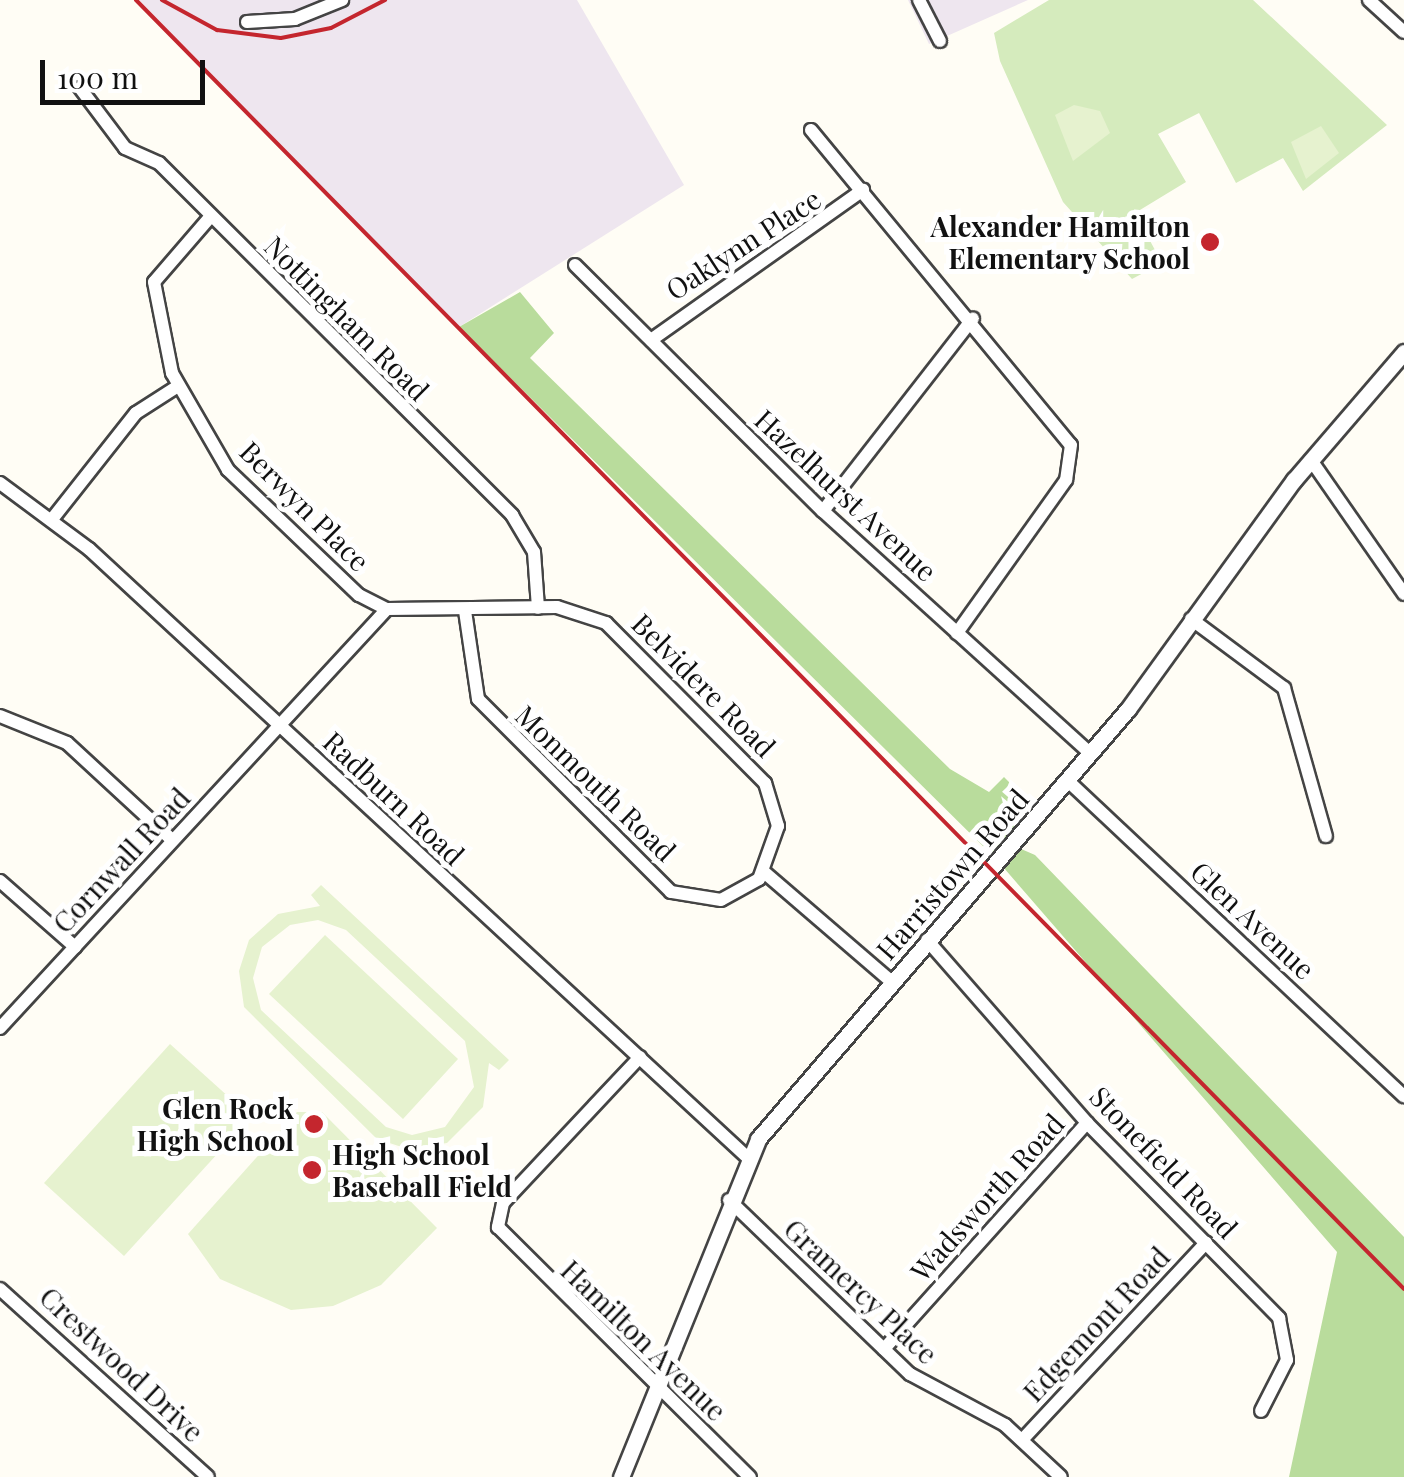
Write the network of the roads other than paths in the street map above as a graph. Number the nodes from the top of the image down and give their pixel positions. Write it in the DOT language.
graph roads {
  1 [pos="342,0"];
  2 [pos="919,0"];
  3 [pos="1370,0"];
  4 [pos="247,22"];
  5 [pos="1404,32"];
  6 [pos="940,41"];
  7 [pos="80,88"];
  8 [pos="811,130"];
  9 [pos="862,190"];
  10 [pos="211,216"];
  11 [pos="575,265"];
  12 [pos="972,318"];
  13 [pos="650,340"];
  14 [pos="1404,352"];
  15 [pos="178,386"];
  16 [pos="1311,460"];
  17 [pos="0,483"];
  18 [pos="824,510"];
  19 [pos="53,518"];
  20 [pos="1404,594"];
  21 [pos="538,608"];
  22 [pos="387,609"];
  23 [pos="465,611"];
  24 [pos="1192,618"];
  25 [pos="956,633"];
  26 [pos="0,716"];
  27 [pos="280,727"];
  28 [pos="1090,752"];
  29 [pos="1067,780"];
  30 [pos="1326,836"];
  31 [pos="172,840"];
  32 [pos="764,872"];
  33 [pos="0,881"];
  34 [pos="927,940"];
  35 [pos="75,946"];
  36 [pos="892,982"];
  37 [pos="0,1028"];
  38 [pos="640,1057"];
  39 [pos="1404,1096"];
  40 [pos="1087,1124"];
  41 [pos="747,1157"];
  42 [pos="729,1200"];
  43 [pos="1206,1243"];
  44 [pos="0,1289"];
  45 [pos="884,1349"];
  46 [pos="656,1388"];
  47 [pos="1261,1411"];
  48 [pos="1022,1440"];
  49 [pos="208,1477"];
  50 [pos="621,1477"];
  51 [pos="750,1477"];
  52 [pos="1061,1477"];
  1 -- 4 [label="street"];
  2 -- 6 [label="street"];
  3 -- 5 [label="street"];
  7 -- 10 [label="street, Nottingham Road"];
  8 -- 9 [label="street"];
  9 -- 12 [label="street"];
  9 -- 13 [label="street, Oaklynn Place"];
  10 -- 15 [label="street, Berwyn Place"];
  10 -- 21 [label="street, Nottingham Road"];
  11 -- 13 [label="street, Hazelhurst Avenue"];
  12 -- 18 [label="street"];
  12 -- 25 [label="street"];
  13 -- 18 [label="street, Hazelhurst Avenue"];
  14 -- 16 [label="street, Harristown Road"];
  15 -- 19 [label="street"];
  15 -- 22 [label="street, Berwyn Place"];
  16 -- 20 [label="street"];
  16 -- 24 [label="street, Harristown Road"];
  17 -- 19 [label="street, Radburn Road"];
  18 -- 25 [label="street, Hazelhurst Avenue"];
  19 -- 27 [label="street, Radburn Road"];
  21 -- 23 [label="street, Belvidere Road"];
  21 -- 32 [label="street, Belvidere Road"];
  22 -- 23 [label="street, Belvidere Road"];
  22 -- 27 [label="street"];
  23 -- 32 [label="street, Monmouth Road"];
  24 -- 28 [label="street, Harristown Road"];
  24 -- 30 [label="street"];
  25 -- 28 [label="street, Hazelhurst Avenue"];
  26 -- 31 [label="street"];
  27 -- 31 [label="street, Cornwall Road"];
  27 -- 38 [label="street, Radburn Road"];
  28 -- 29 [label="street, Harristown Road"];
  29 -- 34 [label="street, Harristown Road"];
  29 -- 39 [label="street, Glen Avenue"];
  31 -- 35 [label="street, Cornwall Road"];
  32 -- 36 [label="street"];
  33 -- 35 [label="street"];
  34 -- 36 [label="street, Harristown Road"];
  34 -- 40 [label="street, Stonefield Road"];
  35 -- 37 [label="street, Cornwall Road"];
  36 -- 41 [label="street, Harristown Road"];
  38 -- 41 [label="street, Radburn Road"];
  38 -- 46 [label="street, Hamilton Avenue"];
  40 -- 43 [label="street, Stonefield Road"];
  40 -- 45 [label="street, Wadsworth Road"];
  41 -- 42 [label="street, Harristown Road"];
  42 -- 45 [label="street, Gramercy Place"];
  42 -- 46 [label="street, Harristown Road"];
  43 -- 47 [label="street, Stonefield Road"];
  43 -- 48 [label="street, Edgemont Road"];
  44 -- 49 [label="street, Crestwood Drive"];
  45 -- 48 [label="street, Gramercy Place"];
  46 -- 50 [label="street, Harristown Road"];
  46 -- 51 [label="street, Hamilton Avenue"];
  48 -- 52 [label="street, Gramercy Place"];
}
